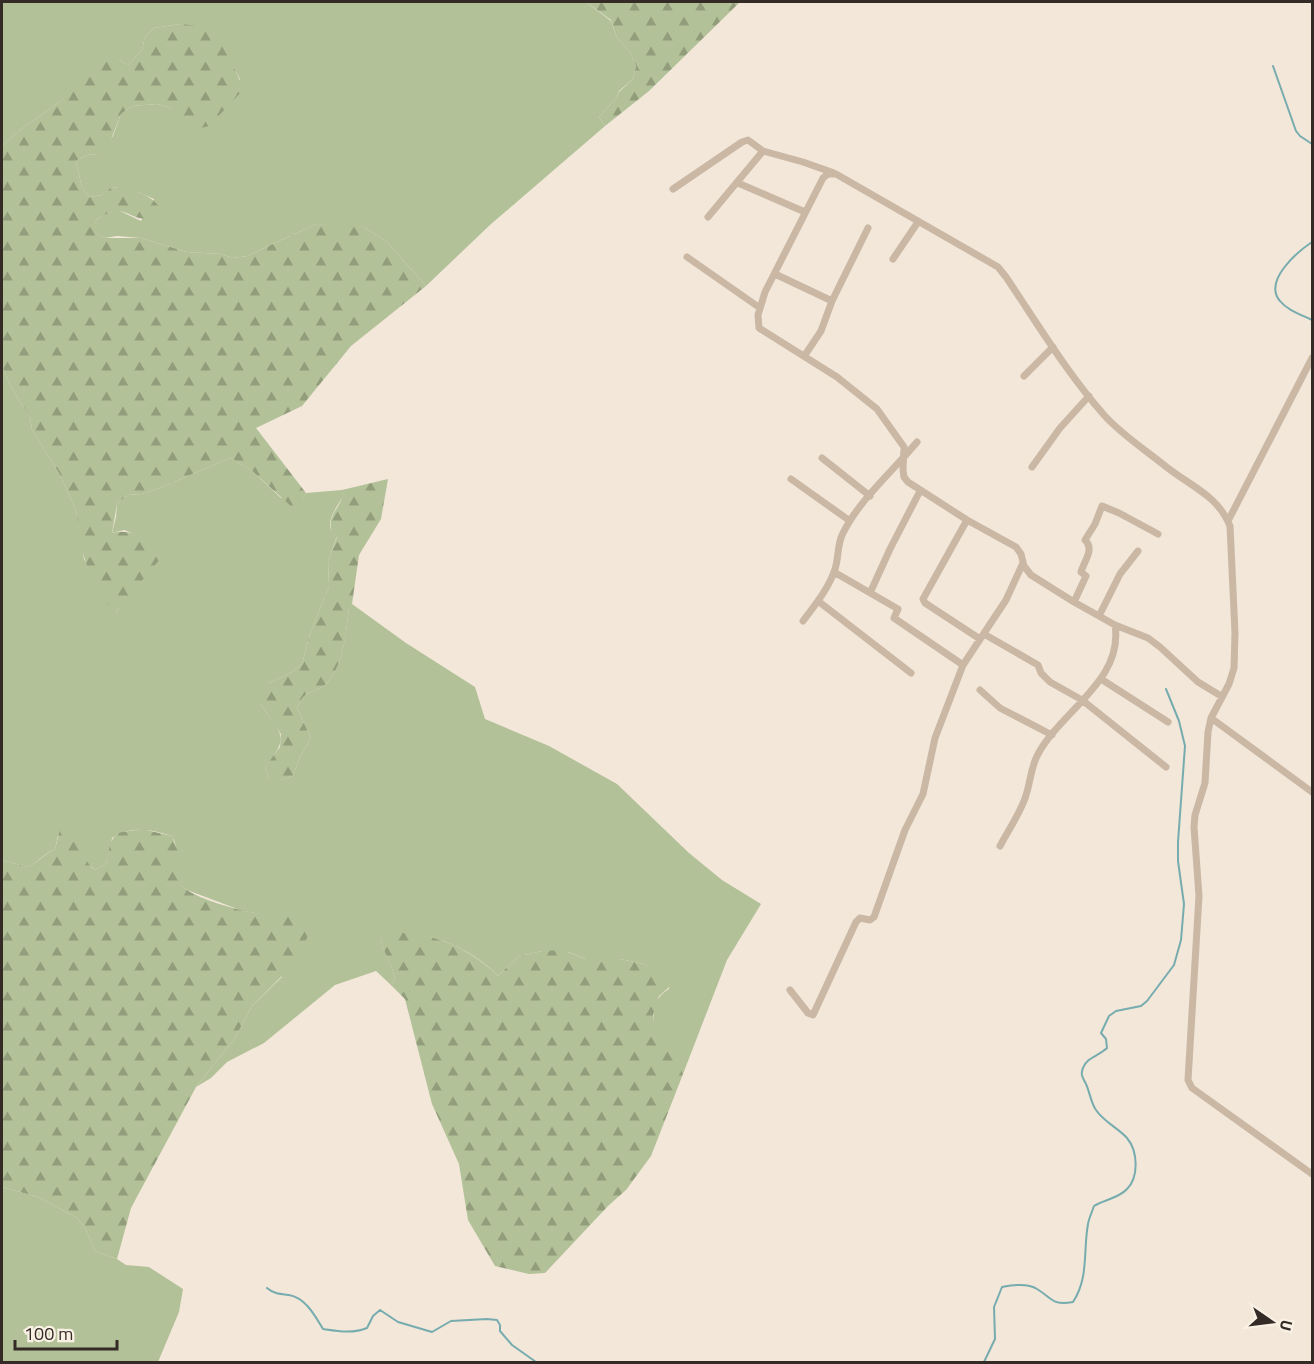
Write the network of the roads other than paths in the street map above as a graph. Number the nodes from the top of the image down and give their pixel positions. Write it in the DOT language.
graph roads {
  1 [pos="764,151"];
  2 [pos="836,174"];
  3 [pos="738,183"];
  4 [pos="673,189"];
  5 [pos="805,212"];
  6 [pos="708,217"];
  7 [pos="918,222"];
  8 [pos="867,228"];
  9 [pos="687,257"];
  10 [pos="893,259"];
  11 [pos="775,274"];
  12 [pos="832,301"];
  13 [pos="760,308"];
  14 [pos="1053,347"];
  15 [pos="805,355"];
  16 [pos="1312,358"];
  17 [pos="1024,376"];
  18 [pos="1089,396"];
  19 [pos="917,442"];
  20 [pos="822,458"];
  21 [pos="904,458"];
  22 [pos="1032,467"];
  23 [pos="791,479"];
  24 [pos="920,491"];
  25 [pos="870,496"];
  26 [pos="967,520"];
  27 [pos="850,521"];
  28 [pos="1228,521"];
  29 [pos="1158,534"];
  30 [pos="1138,551"];
  31 [pos="1023,563"];
  32 [pos="834,572"];
  33 [pos="870,593"];
  34 [pos="818,601"];
  35 [pos="1074,602"];
  36 [pos="1099,616"];
  37 [pos="803,621"];
  38 [pos="1115,625"];
  39 [pos="982,636"];
  40 [pos="963,664"];
  41 [pos="911,673"];
  42 [pos="1101,679"];
  43 [pos="980,690"];
  44 [pos="1221,696"];
  45 [pos="1082,700"];
  46 [pos="1211,718"];
  47 [pos="1168,722"];
  48 [pos="1053,735"];
  49 [pos="1166,766"];
  50 [pos="1312,792"];
  51 [pos="1000,846"];
  52 [pos="790,990"];
  53 [pos="1312,1174"];
  1 -- 2 [label="street"];
  1 -- 3 [label="street"];
  1 -- 4 [label="street"];
  2 -- 5 [label="street"];
  2 -- 7 [label="street"];
  3 -- 5 [label="street"];
  3 -- 6 [label="street"];
  5 -- 11 [label="street"];
  7 -- 10 [label="street"];
  7 -- 14 [label="street"];
  8 -- 12 [label="street"];
  9 -- 13 [label="street"];
  11 -- 12 [label="street"];
  11 -- 13 [label="street"];
  12 -- 15 [label="street"];
  13 -- 15 [label="street"];
  14 -- 17 [label="street"];
  14 -- 18 [label="street"];
  15 -- 21 [label="street"];
  16 -- 28 [label="street"];
  18 -- 22 [label="street"];
  18 -- 28 [label="street"];
  19 -- 21 [label="street"];
  20 -- 25 [label="street"];
  21 -- 24 [label="street"];
  21 -- 25 [label="street"];
  23 -- 27 [label="street"];
  24 -- 26 [label="street"];
  24 -- 33 [label="street"];
  25 -- 27 [label="street"];
  26 -- 31 [label="street"];
  26 -- 39 [label="street"];
  27 -- 32 [label="street"];
  28 -- 44 [label="street"];
  29 -- 35 [label="street"];
  30 -- 36 [label="street"];
  31 -- 35 [label="street"];
  31 -- 39 [label="street"];
  32 -- 33 [label="street"];
  32 -- 34 [label="street"];
  33 -- 40 [label="street"];
  34 -- 37 [label="street"];
  34 -- 41 [label="street"];
  35 -- 36 [label="street"];
  36 -- 38 [label="street"];
  38 -- 42 [label="street"];
  38 -- 44 [label="street"];
  39 -- 40 [label="street"];
  39 -- 45 [label="street"];
  40 -- 52 [label="street"];
  42 -- 45 [label="street"];
  42 -- 47 [label="street"];
  43 -- 48 [label="street"];
  44 -- 46 [label="street"];
  45 -- 48 [label="street"];
  45 -- 49 [label="street"];
  46 -- 50 [label="street"];
  46 -- 53 [label="street"];
  48 -- 51 [label="street"];
}
